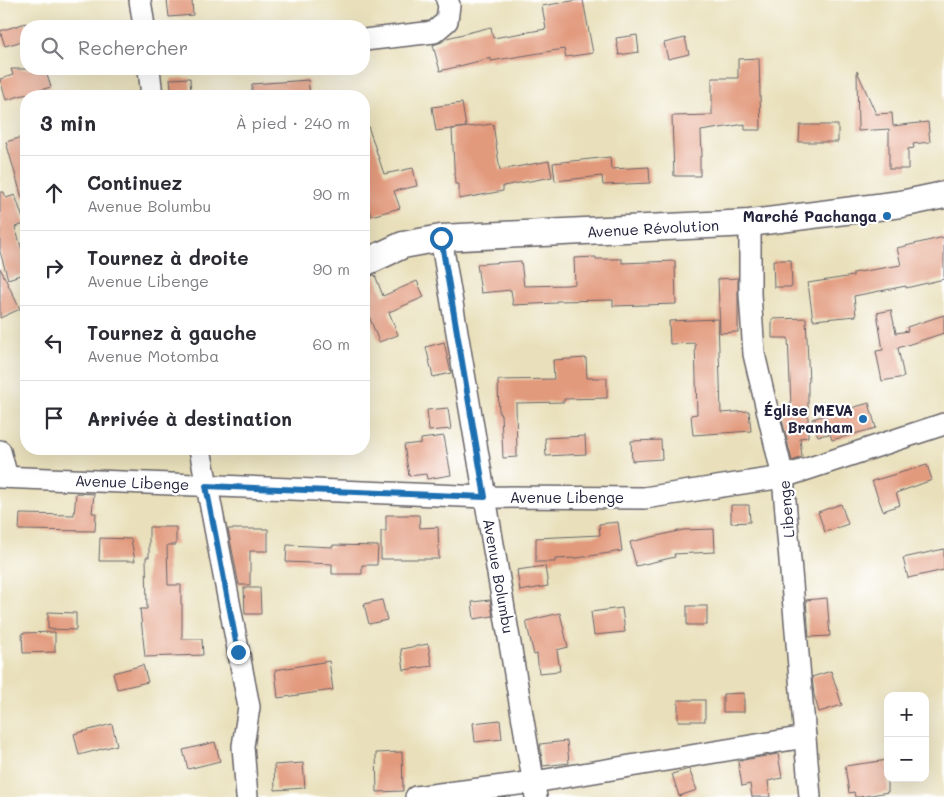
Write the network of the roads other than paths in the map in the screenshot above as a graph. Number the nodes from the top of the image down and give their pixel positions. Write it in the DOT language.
graph roads {
  1 [pos="140,0"];
  2 [pos="447,0"];
  3 [pos="143,20"];
  4 [pos="370,39"];
  5 [pos="150,75"];
  6 [pos="151,90"];
  7 [pos="944,195"];
  8 [pos="750,223"];
  9 [pos="441,238"];
  10 [pos="370,260"];
  11 [pos="944,424"];
  12 [pos="0,451"];
  13 [pos="201,455"];
  14 [pos="3,477"];
  15 [pos="784,477"];
  16 [pos="206,486"];
  17 [pos="485,497"];
  18 [pos="805,737"];
  19 [pos="535,790"];
  20 [pos="247,797"];
  21 [pos="416,797"];
  22 [pos="810,797"];
  1 -- 3 [label="street"];
  2 -- 4 [label="street"];
  5 -- 6 [label="street"];
  7 -- 8 [label="street, Avenue Révolution"];
  8 -- 9 [label="street, Avenue Révolution"];
  8 -- 15 [label="street, Libenge"];
  9 -- 10 [label="street, Avenue Révolution"];
  9 -- 17 [label="street, Avenue Bolumbu"];
  11 -- 15 [label="street, Avenue Libenge"];
  12 -- 14 [label="street"];
  13 -- 16 [label="street"];
  14 -- 16 [label="street, Avenue Libenge"];
  15 -- 17 [label="street, Avenue Libenge"];
  15 -- 18 [label="street, Libenge"];
  16 -- 17 [label="street, Avenue Libenge"];
  16 -- 20 [label="street"];
  17 -- 19 [label="street, Avenue Bolumbu"];
  18 -- 19 [label="street"];
  18 -- 22 [label="street, Libenge"];
  19 -- 21 [label="street"];
}
